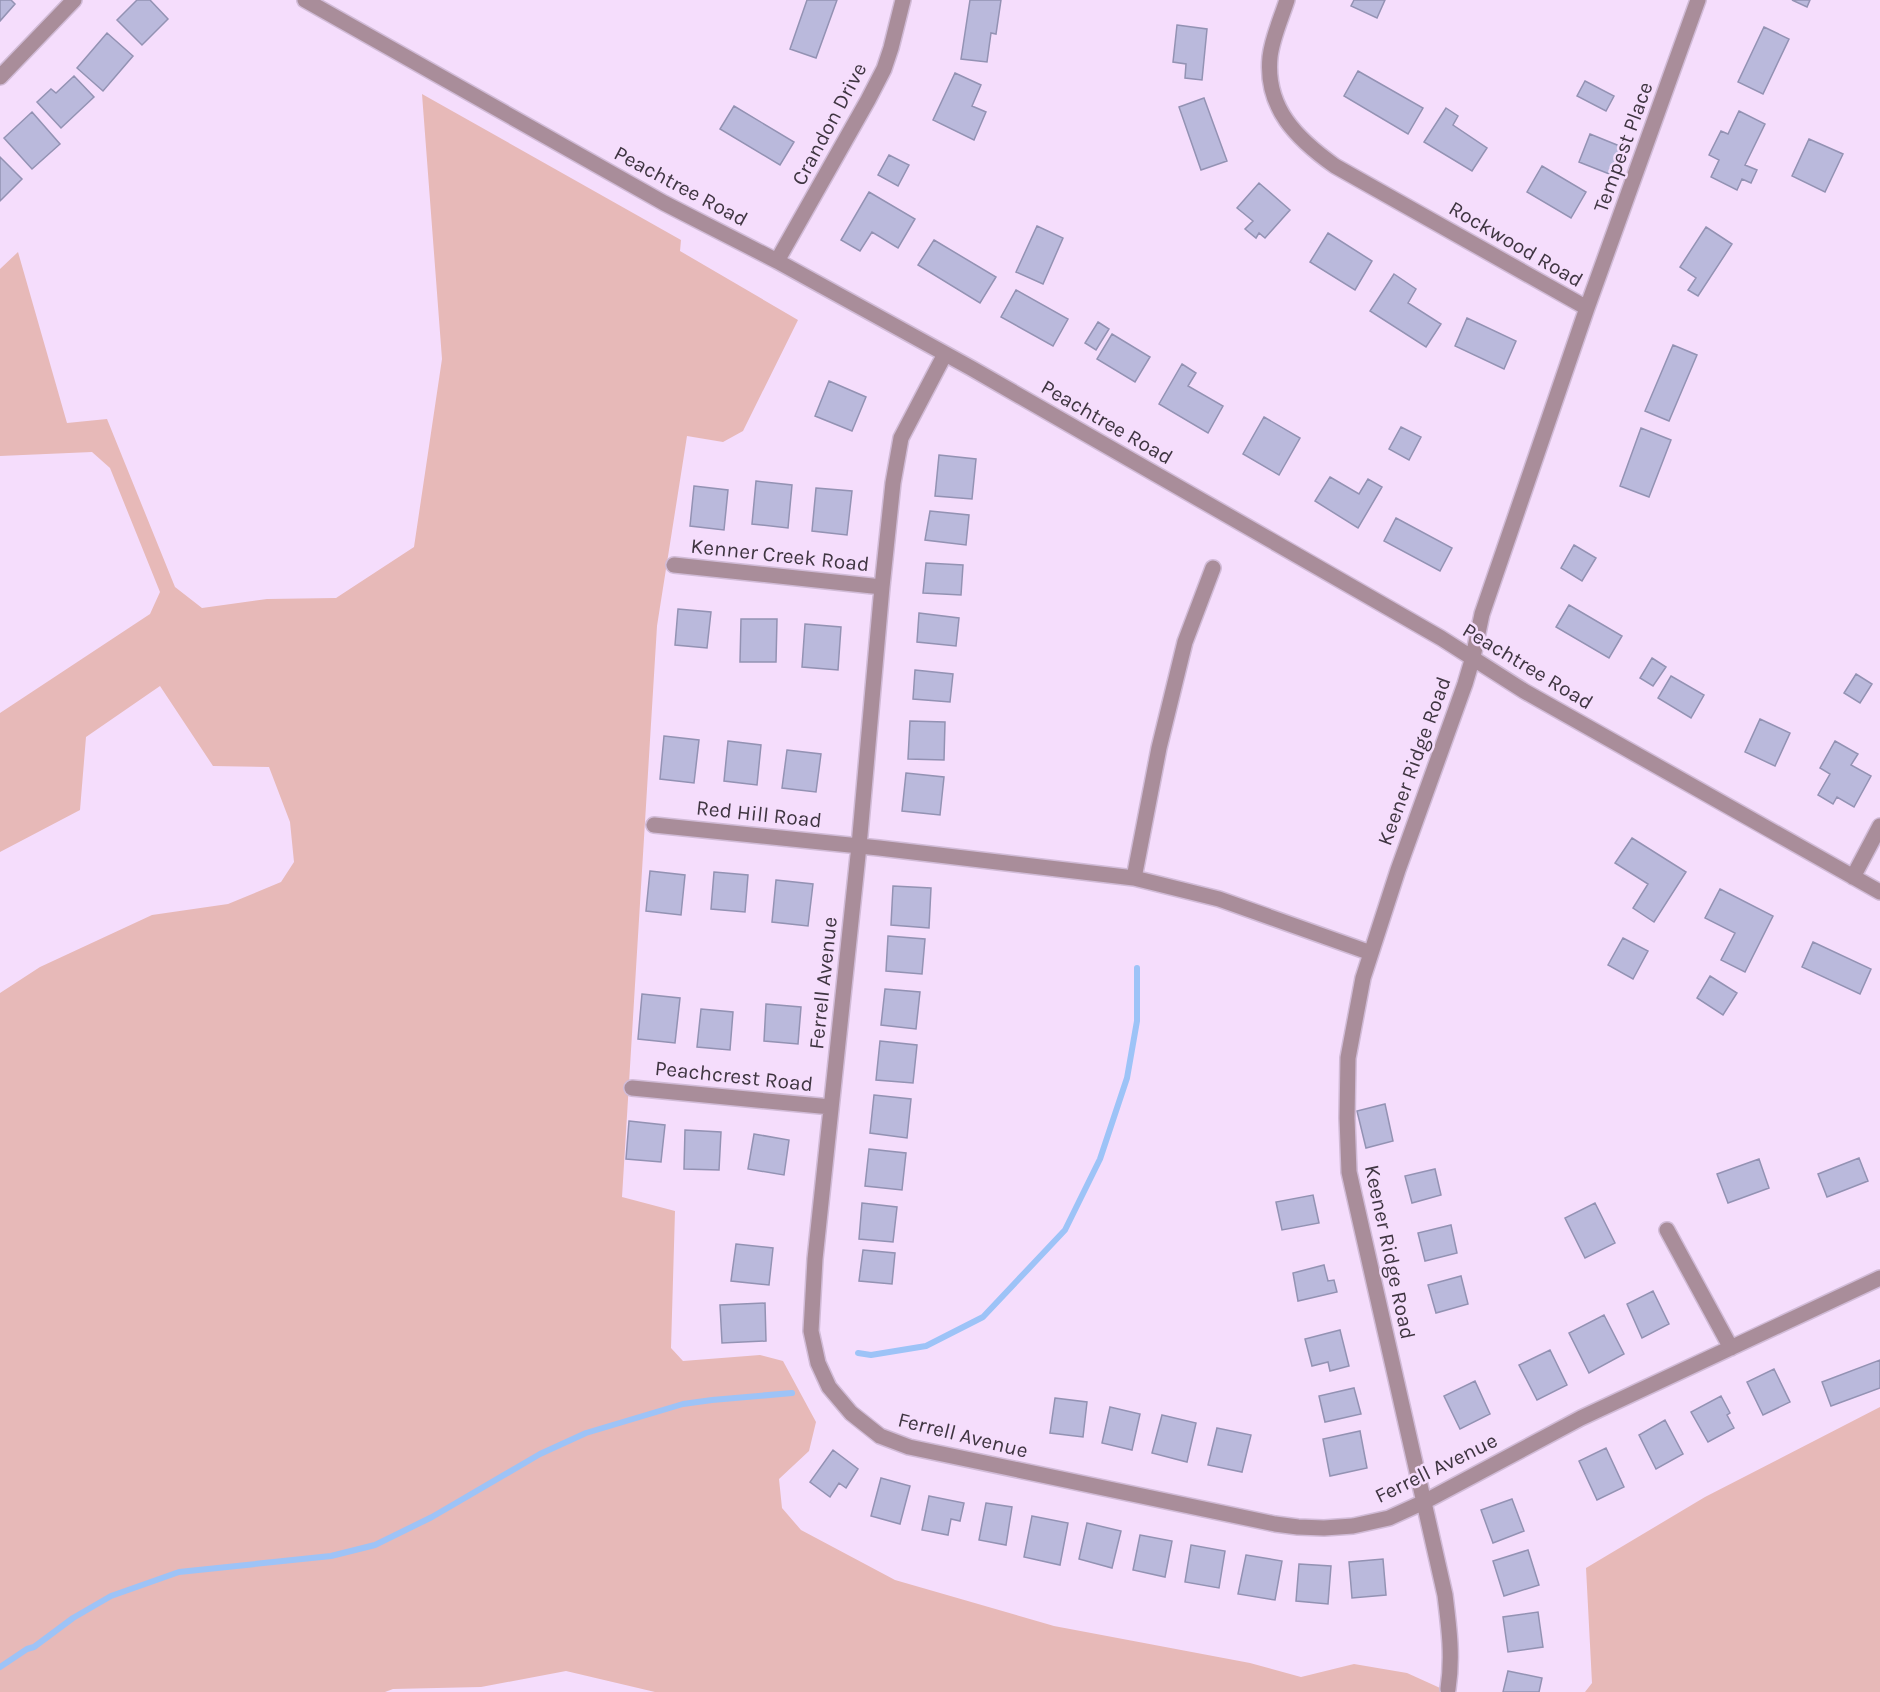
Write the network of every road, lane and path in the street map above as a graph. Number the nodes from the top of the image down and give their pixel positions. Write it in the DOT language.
graph roads {
  1 [pos="74,0"];
  2 [pos="305,0"];
  3 [pos="903,0"];
  4 [pos="1287,0"];
  5 [pos="1698,0"];
  6 [pos="0,77"];
  7 [pos="777,261"];
  8 [pos="1587,309"];
  9 [pos="945,354"];
  10 [pos="675,565"];
  11 [pos="1213,568"];
  12 [pos="882,587"];
  13 [pos="1473,657"];
  14 [pos="654,825"];
  15 [pos="1880,826"];
  16 [pos="859,846"];
  17 [pos="1853,877"];
  18 [pos="1134,878"];
  19 [pos="1880,892"];
  20 [pos="1371,953"];
  21 [pos="632,1088"];
  22 [pos="831,1107"];
  23 [pos="1667,1230"];
  24 [pos="1880,1278"];
  25 [pos="1731,1348"];
  26 [pos="1424,1502"];
  27 [pos="1448,1689"];
  1 -- 6 [label="street"];
  2 -- 7 [label="street, Peachtree Road"];
  3 -- 7 [label="street, Crandon Drive"];
  4 -- 8 [label="street, Rockwood Road"];
  5 -- 8 [label="street, Tempest Place"];
  7 -- 9 [label="street, Peachtree Road"];
  8 -- 13 [label="street, Rockwood Road"];
  9 -- 12 [label="street, Ferrell Avenue"];
  9 -- 13 [label="street, Peachtree Road"];
  10 -- 12 [label="street, Kenner Creek Road"];
  11 -- 18 [label="street"];
  12 -- 16 [label="street, Ferrell Avenue"];
  13 -- 17 [label="street, Peachtree Road"];
  13 -- 20 [label="street, Keener Ridge Road"];
  14 -- 16 [label="street, Red Hill Road"];
  15 -- 17 [label="street"];
  16 -- 18 [label="street, Red Hill Road"];
  16 -- 22 [label="street, Ferrell Avenue"];
  17 -- 19 [label="street, Peachtree Road"];
  18 -- 20 [label="street, Red Hill Road"];
  20 -- 26 [label="street, Keener Ridge Road"];
  21 -- 22 [label="street, Peachcrest Road"];
  22 -- 26 [label="street, Ferrell Avenue"];
  23 -- 25 [label="street"];
  24 -- 25 [label="street, Ferrell Avenue"];
  25 -- 26 [label="street, Ferrell Avenue"];
  26 -- 27 [label="street, Keener Ridge Road"];
}
